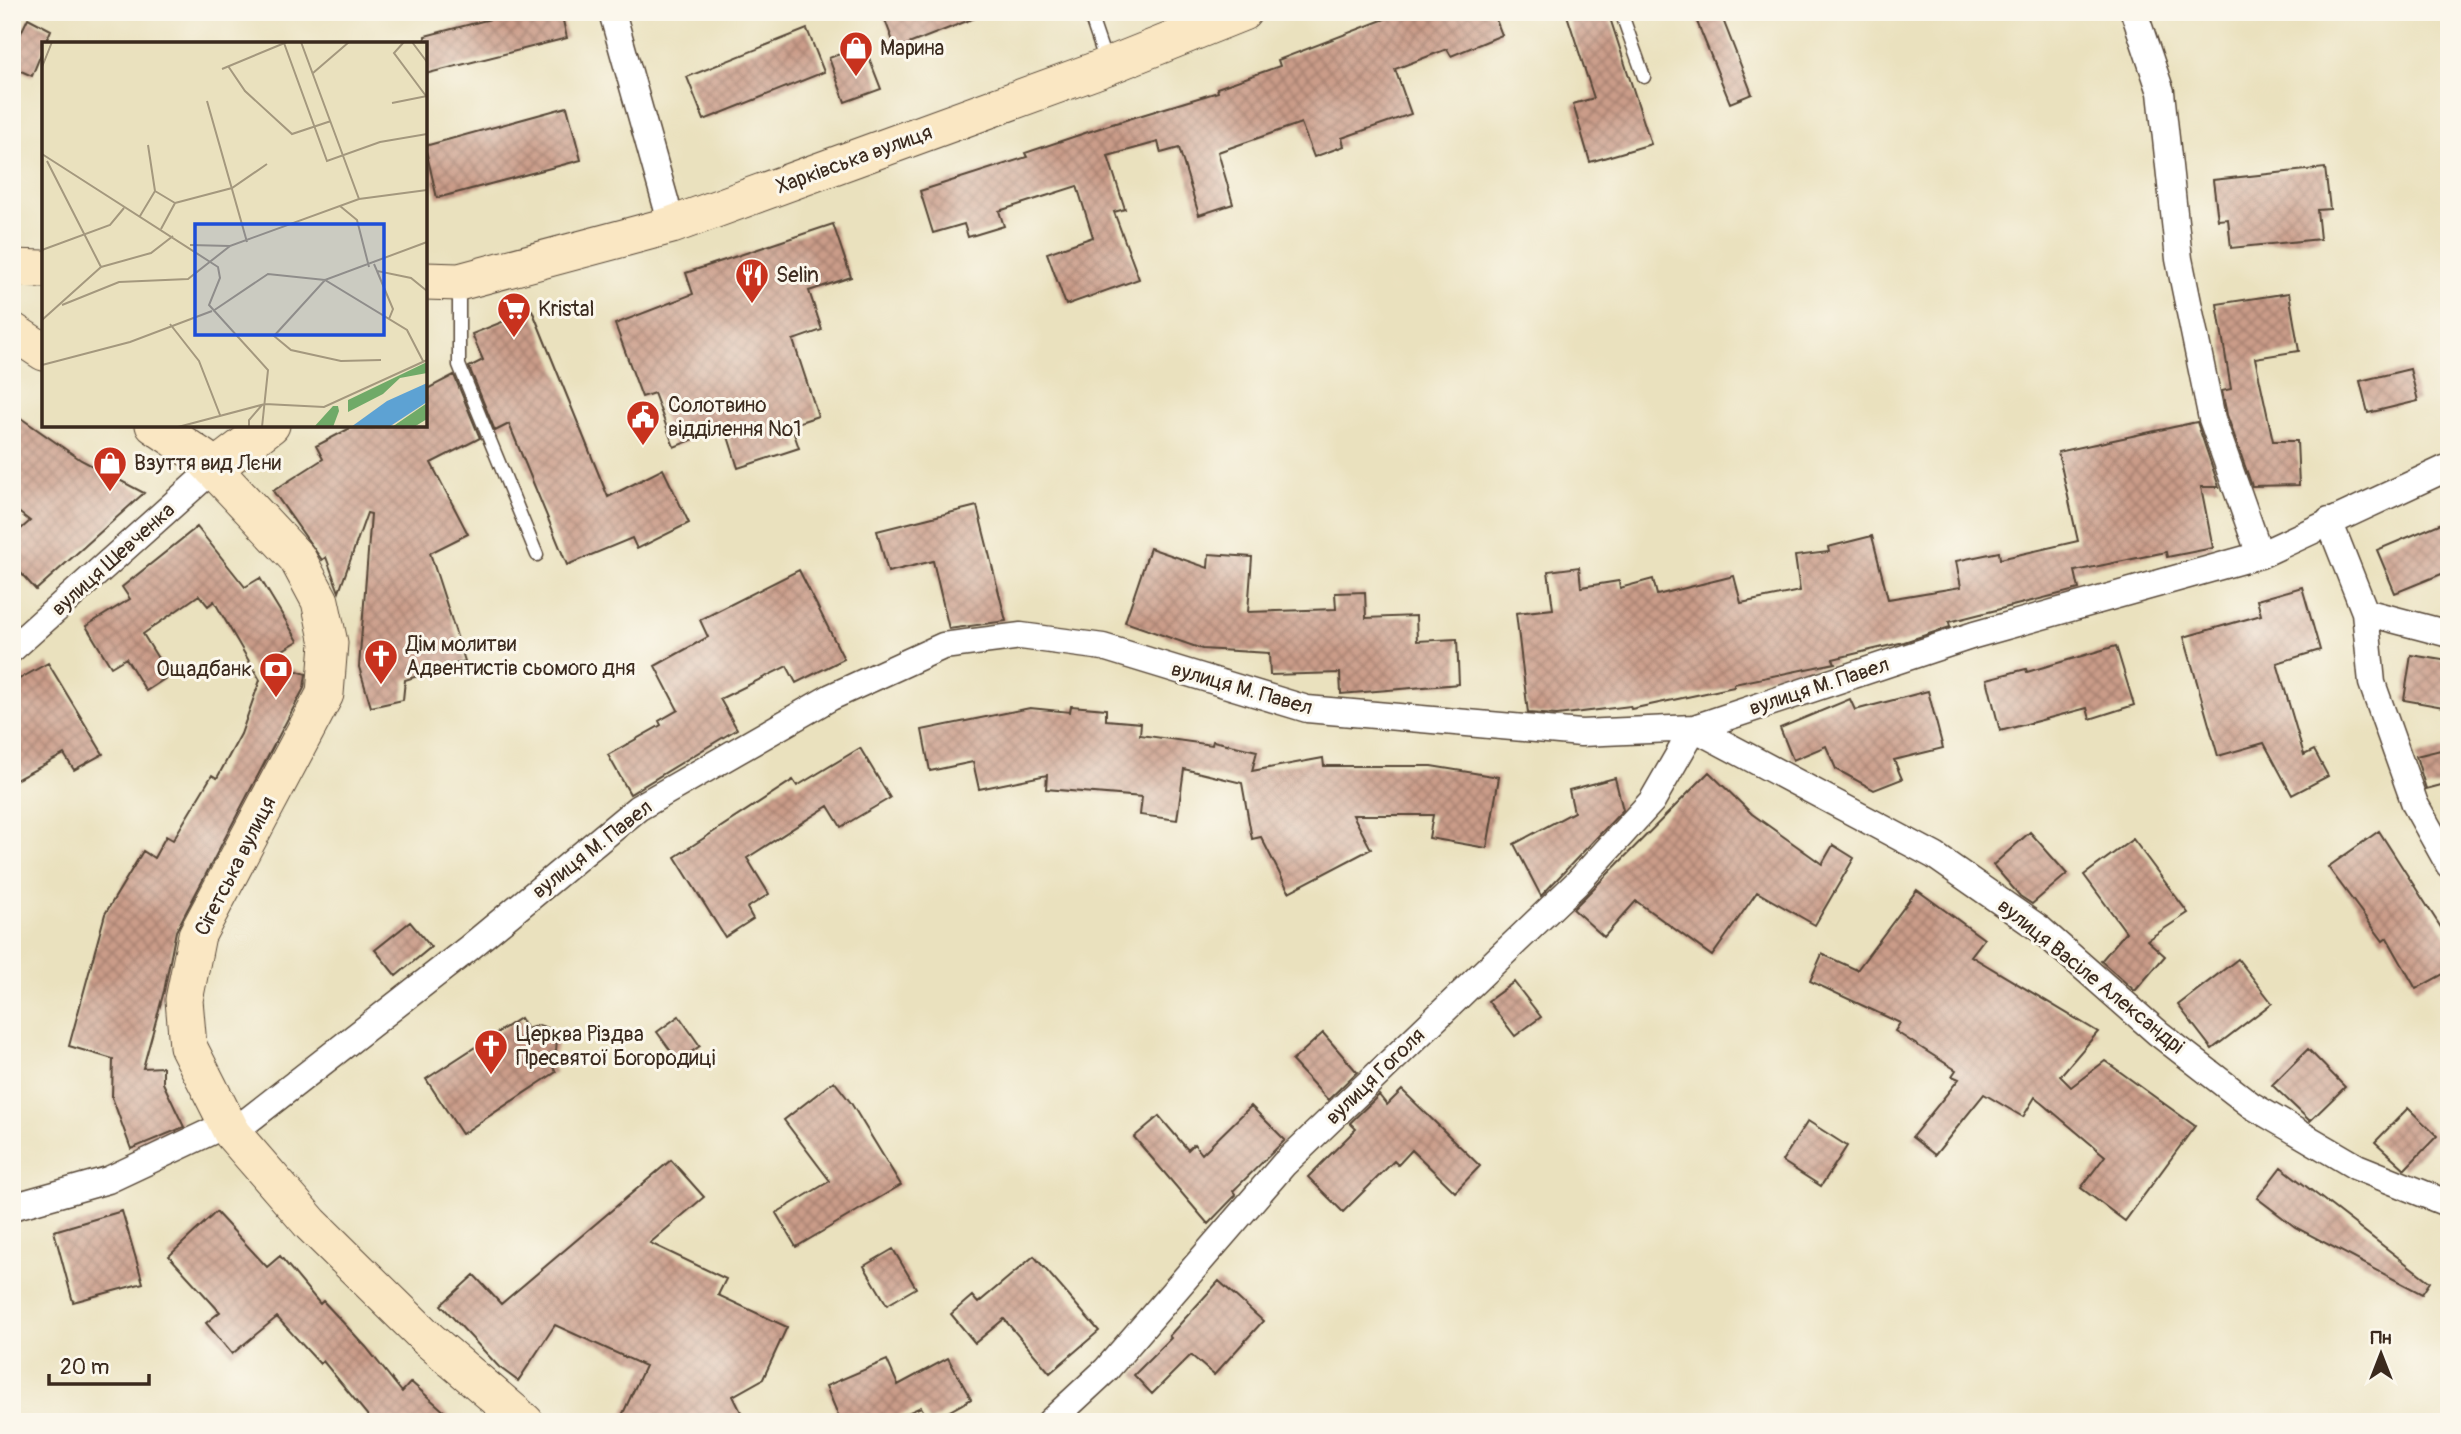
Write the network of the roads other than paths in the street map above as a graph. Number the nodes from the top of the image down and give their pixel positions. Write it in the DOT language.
graph roads {
  1 [pos="612,12"];
  2 [pos="1089,12"];
  3 [pos="1243,12"];
  4 [pos="1621,12"];
  5 [pos="2134,12"];
  6 [pos="1108,66"];
  7 [pos="1644,77"];
  8 [pos="672,225"];
  9 [pos="12,268"];
  10 [pos="42,270"];
  11 [pos="442,282"];
  12 [pos="427,304"];
  13 [pos="12,331"];
  14 [pos="42,351"];
  15 [pos="157,427"];
  16 [pos="268,427"];
  17 [pos="2449,467"];
  18 [pos="213,470"];
  19 [pos="2329,521"];
  20 [pos="537,555"];
  21 [pos="2260,555"];
  22 [pos="2365,612"];
  23 [pos="2449,634"];
  24 [pos="12,649"];
  25 [pos="1694,728"];
  26 [pos="2449,865"];
  27 [pos="230,1128"];
  28 [pos="2449,1204"];
  29 [pos="12,1207"];
  30 [pos="525,1422"];
  31 [pos="1050,1422"];
  1 -- 8 [label="street"];
  2 -- 6 [label="lane"];
  3 -- 6 [label="street, Харківська вулиця"];
  4 -- 7 [label="lane"];
  5 -- 21 [label="street"];
  6 -- 8 [label="street, Харківська вулиця"];
  8 -- 11 [label="street, Харківська вулиця"];
  9 -- 10 [label="street"];
  11 -- 12 [label="street, Харківська вулиця"];
  11 -- 20 [label="lane"];
  13 -- 14 [label="street"];
  15 -- 18 [label="street, Сігетська вулиця"];
  16 -- 18 [label="street"];
  17 -- 19 [label="street, вулиця М. Павел"];
  18 -- 24 [label="street, вулиця Шевченка"];
  18 -- 27 [label="street, Сігетська вулиця"];
  19 -- 21 [label="street, вулиця М. Павел"];
  19 -- 22 [label="street"];
  21 -- 25 [label="street, вулиця М. Павел"];
  22 -- 23 [label="street"];
  22 -- 26 [label="street"];
  25 -- 27 [label="street, вулиця М. Павел"];
  25 -- 28 [label="street, вулиця Васіле Александрі"];
  25 -- 31 [label="street, вулиця Гоголя"];
  27 -- 29 [label="street, вулиця М. Павел"];
  27 -- 30 [label="street, Сігетська вулиця"];
}
